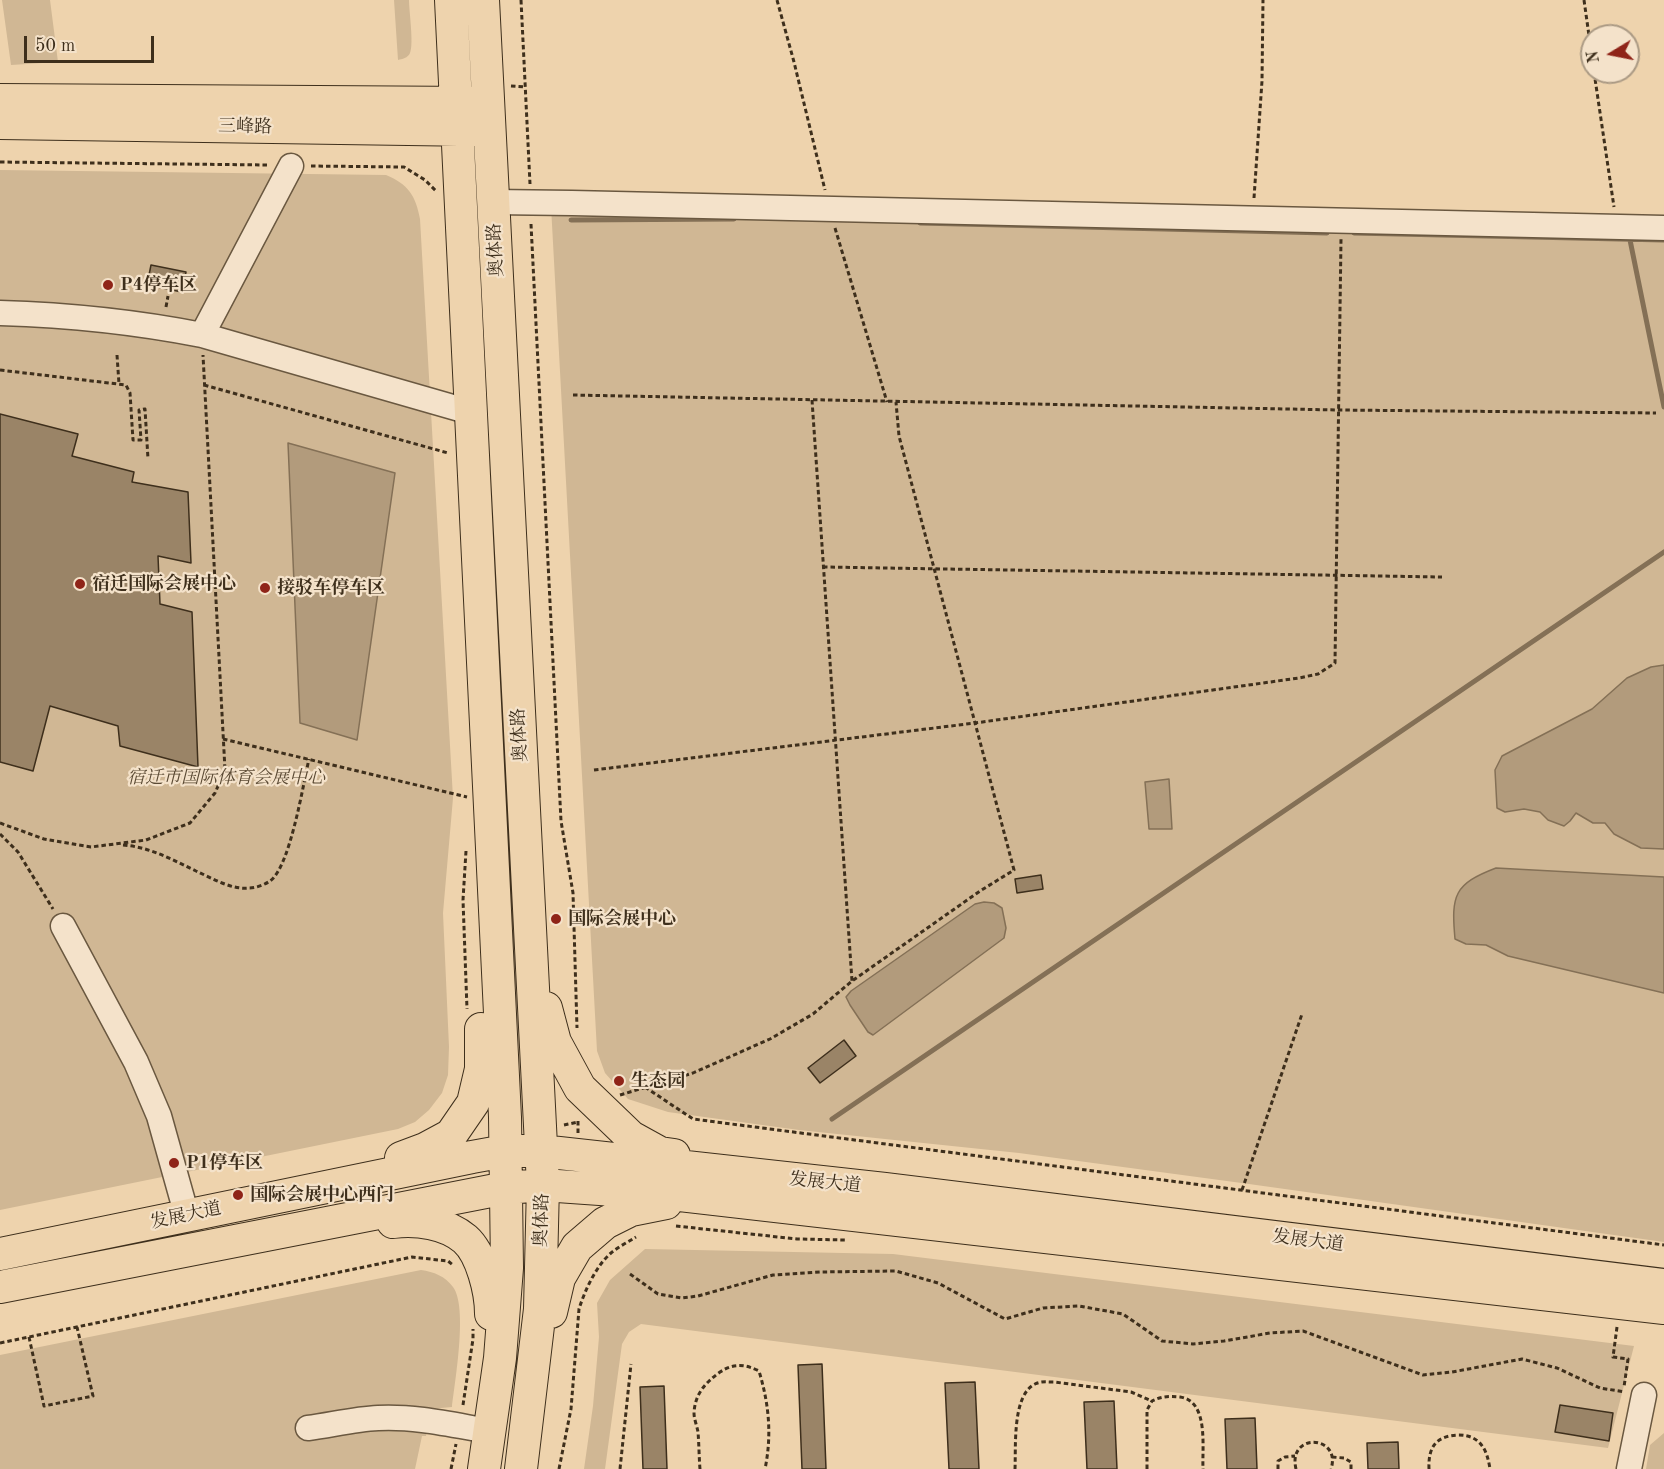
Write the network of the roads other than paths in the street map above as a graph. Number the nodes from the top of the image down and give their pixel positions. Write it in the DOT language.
graph roads {
  1 [pos="451,0"];
  2 [pos="483,0"];
  3 [pos="0,100"];
  4 [pos="456,116"];
  5 [pos="489,117"];
  6 [pos="0,123"];
  7 [pos="291,166"];
  8 [pos="493,202"];
  9 [pos="1664,228"];
  10 [pos="0,313"];
  11 [pos="202,335"];
  12 [pos="470,412"];
  13 [pos="524,821"];
  14 [pos="490,822"];
  15 [pos="63,926"];
  16 [pos="505,1151"];
  17 [pos="541,1151"];
  18 [pos="543,1185"];
  19 [pos="506,1188"];
  20 [pos="273,1198"];
  21 [pos="883,1203"];
  22 [pos="187,1216"];
  23 [pos="276,1233"];
  24 [pos="0,1254"];
  25 [pos="0,1287"];
  26 [pos="1660,1296"];
  27 [pos="1643,1401"];
  28 [pos="480,1427"];
  29 [pos="526,1427"];
  30 [pos="308,1428"];
  31 [pos="484,1469"];
  32 [pos="521,1469"];
  33 [pos="1629,1469"];
  1 -- 4 [label="main road, 奥体路"];
  2 -- 5 [label="main road, 奥体路"];
  3 -- 4 [label="main road, 三峰路"];
  4 -- 5 [label="main road, 三峰路"];
  4 -- 6 [label="main road, 三峰路"];
  4 -- 12 [label="main road, 奥体路"];
  5 -- 8 [label="main road, 奥体路"];
  7 -- 11 [label="street"];
  8 -- 9 [label="street"];
  8 -- 13 [label="main road, 奥体路"];
  10 -- 11 [label="street"];
  11 -- 12 [label="street"];
  12 -- 14 [label="main road, 奥体路"];
  13 -- 17 [label="main road, 奥体路"];
  13 -- 21 [label="main road"];
  14 -- 16 [label="main road, 奥体路"];
  14 -- 20 [label="main road"];
  15 -- 22 [label="street"];
  16 -- 17 [label="main road, 发展大道"];
  16 -- 19 [label="main road, 奥体路"];
  16 -- 20 [label="main road, 发展大道"];
  17 -- 18 [label="main road, 奥体路"];
  17 -- 21 [label="main road, 发展大道"];
  18 -- 19 [label="main road, 发展大道"];
  18 -- 21 [label="main road, 发展大道"];
  18 -- 29 [label="main road, 奥体路"];
  19 -- 23 [label="main road, 发展大道"];
  19 -- 28 [label="main road, 奥体路"];
  20 -- 22 [label="main road, 发展大道"];
  21 -- 26 [label="main road, 发展大道"];
  21 -- 29 [label="main road"];
  22 -- 24 [label="main road, 发展大道"];
  23 -- 25 [label="main road, 发展大道"];
  23 -- 28 [label="main road"];
  27 -- 33 [label="street"];
  28 -- 30 [label="street"];
  28 -- 31 [label="main road, 奥体路"];
  29 -- 32 [label="main road, 奥体路"];
}
